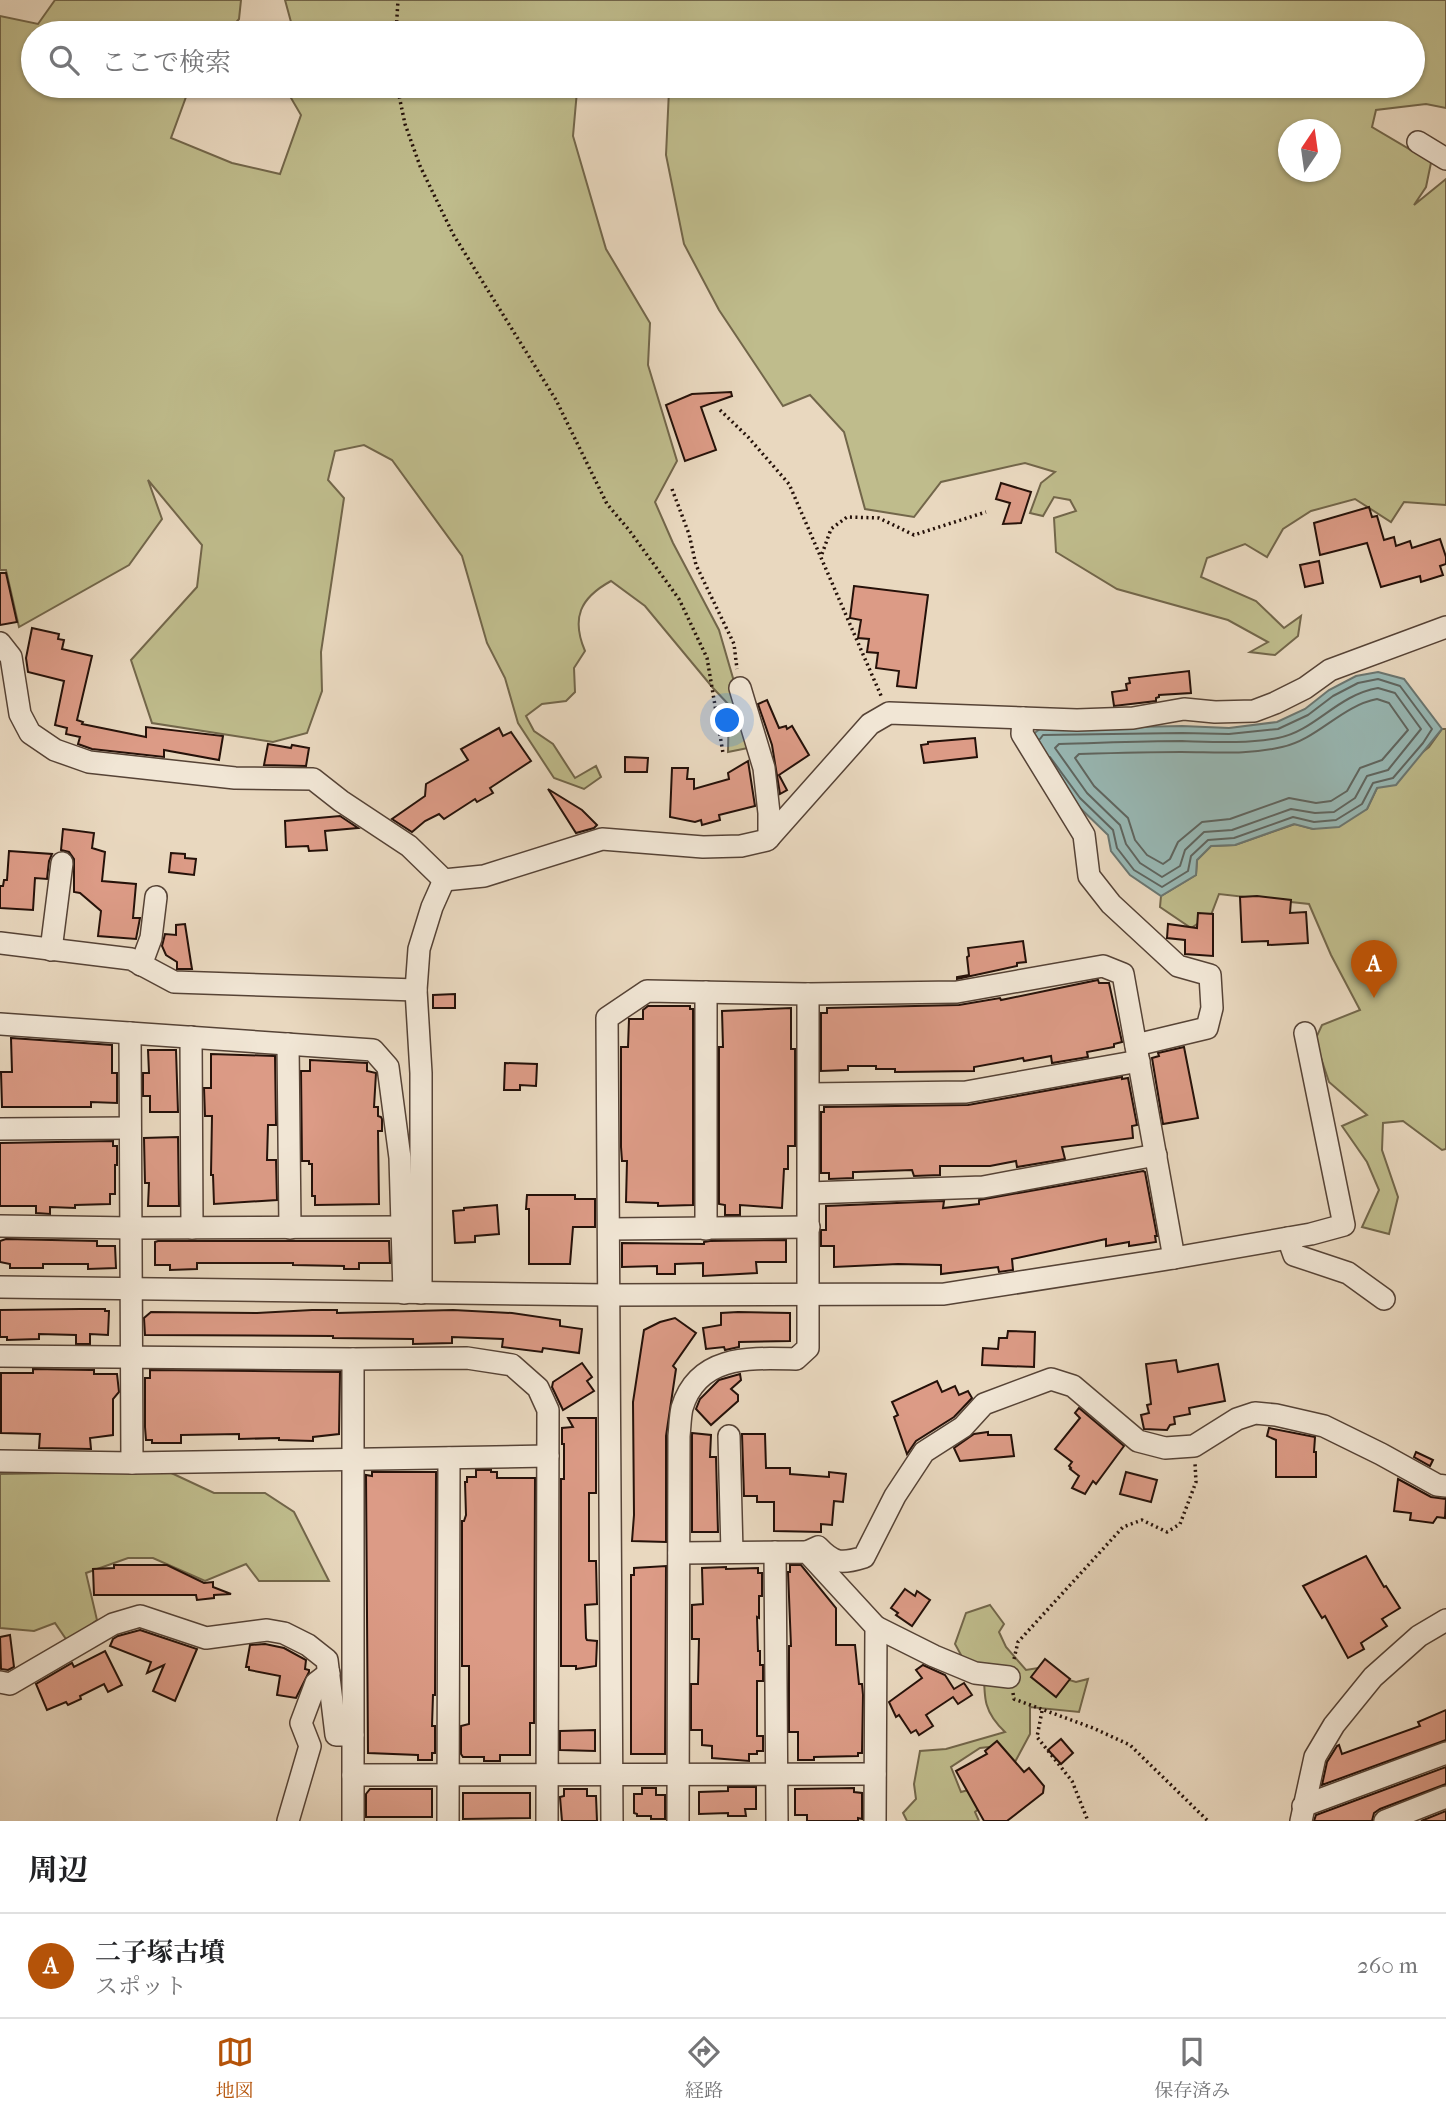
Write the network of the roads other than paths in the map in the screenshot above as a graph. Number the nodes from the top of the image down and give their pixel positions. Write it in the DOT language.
graph roads {
  1 [pos="1418,142"];
  2 [pos="1446,159"];
  3 [pos="1446,626"];
  4 [pos="4,654"];
  5 [pos="740,688"];
  6 [pos="1023,718"];
  7 [pos="769,838"];
  8 [pos="62,863"];
  9 [pos="444,880"];
  10 [pos="156,897"];
  11 [pos="0,943"];
  12 [pos="51,950"];
  13 [pos="141,965"];
  14 [pos="416,990"];
  15 [pos="706,992"];
  16 [pos="808,994"];
  17 [pos="0,1024"];
  18 [pos="1305,1032"];
  19 [pos="130,1033"];
  20 [pos="191,1037"];
  21 [pos="288,1044"];
  22 [pos="1138,1053"];
  23 [pos="809,1094"];
  24 [pos="130,1128"];
  25 [pos="0,1129"];
  26 [pos="1156,1155"];
  27 [pos="809,1193"];
  28 [pos="0,1226"];
  29 [pos="402,1227"];
  30 [pos="809,1227"];
  31 [pos="131,1228"];
  32 [pos="192,1228"];
  33 [pos="290,1228"];
  34 [pos="609,1229"];
  35 [pos="706,1229"];
  36 [pos="1288,1238"];
  37 [pos="1174,1258"];
  38 [pos="0,1287"];
  39 [pos="132,1289"];
  40 [pos="412,1293"];
  41 [pos="809,1294"];
  42 [pos="610,1295"];
  43 [pos="1384,1299"];
  44 [pos="0,1356"];
  45 [pos="132,1357"];
  46 [pos="353,1359"];
  47 [pos="729,1436"];
  48 [pos="548,1456"];
  49 [pos="449,1458"];
  50 [pos="353,1459"];
  51 [pos="0,1461"];
  52 [pos="132,1463"];
  53 [pos="1446,1486"];
  54 [pos="732,1552"];
  55 [pos="775,1552"];
  56 [pos="807,1552"];
  57 [pos="679,1553"];
  58 [pos="1446,1620"];
  59 [pos="876,1628"];
  60 [pos="329,1673"];
  61 [pos="1009,1677"];
  62 [pos="0,1682"];
  63 [pos="353,1735"];
  64 [pos="1446,1753"];
  65 [pos="611,1774"];
  66 [pos="679,1774"];
  67 [pos="778,1774"];
  68 [pos="875,1774"];
  69 [pos="353,1775"];
  70 [pos="547,1775"];
  71 [pos="448,1776"];
  72 [pos="1446,1797"];
  73 [pos="1302,1814"];
  74 [pos="288,1821"];
  75 [pos="353,1821"];
  76 [pos="448,1821"];
  77 [pos="547,1821"];
  78 [pos="611,1821"];
  79 [pos="678,1821"];
  80 [pos="777,1821"];
  81 [pos="875,1821"];
  82 [pos="1385,1821"];
  1 -- 2 [label="street"];
  3 -- 6 [label="street"];
  4 -- 9 [label="street"];
  5 -- 7 [label="street"];
  6 -- 7 [label="street"];
  6 -- 22 [label="street"];
  7 -- 9 [label="street"];
  8 -- 12 [label="street"];
  9 -- 14 [label="street"];
  10 -- 13 [label="street"];
  11 -- 12 [label="street"];
  12 -- 13 [label="street"];
  13 -- 14 [label="street"];
  14 -- 40 [label="street"];
  15 -- 16 [label="street"];
  15 -- 34 [label="street"];
  15 -- 35 [label="street"];
  16 -- 22 [label="street"];
  16 -- 23 [label="street"];
  17 -- 19 [label="street"];
  18 -- 36 [label="street"];
  19 -- 20 [label="street"];
  19 -- 24 [label="street"];
  20 -- 21 [label="street"];
  20 -- 32 [label="street"];
  21 -- 29 [label="street"];
  21 -- 33 [label="street"];
  22 -- 23 [label="street"];
  22 -- 26 [label="street"];
  23 -- 27 [label="street"];
  24 -- 25 [label="street"];
  24 -- 31 [label="street"];
  26 -- 27 [label="street"];
  26 -- 37 [label="street"];
  27 -- 30 [label="street"];
  28 -- 31 [label="street"];
  29 -- 33 [label="street"];
  29 -- 40 [label="street"];
  30 -- 35 [label="street"];
  30 -- 41 [label="street"];
  31 -- 32 [label="street"];
  31 -- 39 [label="street"];
  32 -- 33 [label="street"];
  34 -- 35 [label="street"];
  34 -- 42 [label="street"];
  36 -- 37 [label="street"];
  36 -- 43 [label="street"];
  37 -- 41 [label="street"];
  38 -- 39 [label="street"];
  39 -- 40 [label="street"];
  39 -- 45 [label="street"];
  40 -- 42 [label="street"];
  41 -- 42 [label="street"];
  41 -- 57 [label="street"];
  42 -- 65 [label="street"];
  44 -- 45 [label="street"];
  45 -- 46 [label="street"];
  45 -- 52 [label="street"];
  46 -- 48 [label="street"];
  46 -- 50 [label="street"];
  47 -- 54 [label="street"];
  48 -- 49 [label="street"];
  48 -- 70 [label="street"];
  49 -- 50 [label="street"];
  49 -- 71 [label="street"];
  50 -- 52 [label="street"];
  50 -- 63 [label="street"];
  51 -- 52 [label="street"];
  53 -- 56 [label="street"];
  54 -- 55 [label="street"];
  54 -- 57 [label="street"];
  55 -- 56 [label="street"];
  55 -- 67 [label="street"];
  56 -- 59 [label="street"];
  57 -- 66 [label="street"];
  58 -- 73 [label="street"];
  59 -- 61 [label="street"];
  59 -- 68 [label="street"];
  60 -- 62 [label="street"];
  60 -- 63 [label="street"];
  60 -- 74 [label="street"];
  63 -- 69 [label="street"];
  64 -- 73 [label="street"];
  65 -- 66 [label="street"];
  65 -- 70 [label="street"];
  65 -- 78 [label="street"];
  66 -- 67 [label="street"];
  66 -- 79 [label="street"];
  67 -- 68 [label="street"];
  67 -- 80 [label="street"];
  68 -- 81 [label="street"];
  69 -- 71 [label="street"];
  69 -- 75 [label="street"];
  70 -- 71 [label="street"];
  70 -- 77 [label="street"];
  71 -- 76 [label="street"];
  72 -- 82 [label="street"];
}
